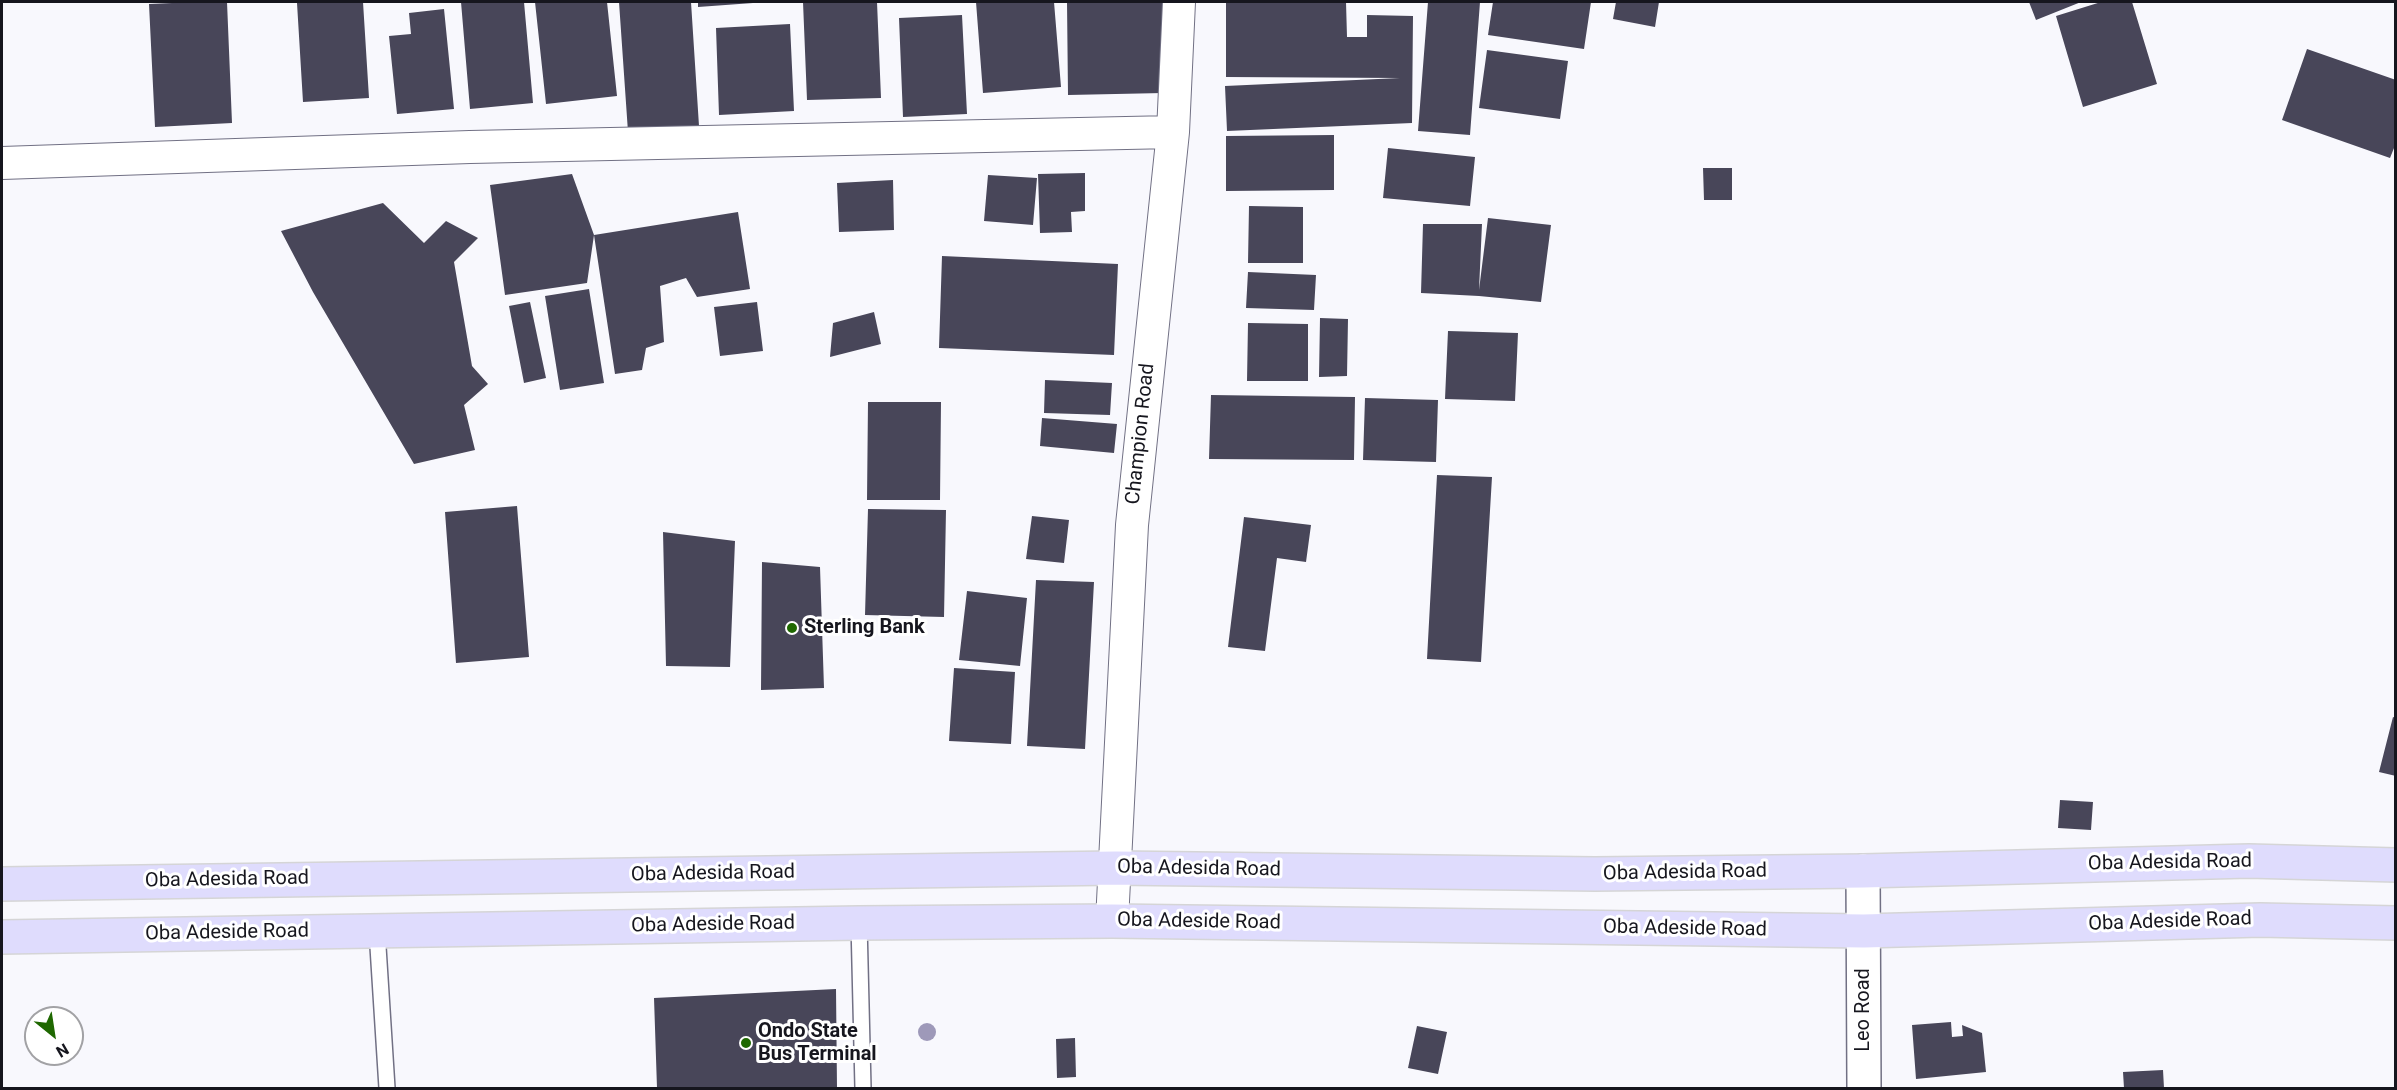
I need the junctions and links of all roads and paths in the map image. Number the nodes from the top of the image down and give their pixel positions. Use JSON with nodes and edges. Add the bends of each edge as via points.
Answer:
{"nodes":[{"id":1,"x":1179,"y":2,"type":"edge"},
{"id":2,"x":1173,"y":132,"type":"junction"},
{"id":3,"x":2,"y":163,"type":"edge"},
{"id":4,"x":2396,"y":865,"type":"edge"},
{"id":5,"x":1116,"y":868,"type":"junction"},
{"id":6,"x":1863,"y":871,"type":"junction"},
{"id":7,"x":2,"y":884,"type":"edge"},
{"id":8,"x":1112,"y":921,"type":"junction"},
{"id":9,"x":859,"y":923,"type":"junction"},
{"id":10,"x":2396,"y":923,"type":"edge"},
{"id":11,"x":377,"y":931,"type":"junction"},
{"id":12,"x":1864,"y":931,"type":"junction"},
{"id":13,"x":2,"y":937,"type":"edge"},
{"id":14,"x":387,"y":1089,"type":"edge"},
{"id":15,"x":863,"y":1089,"type":"edge"},
{"id":16,"x":1864,"y":1089,"type":"edge"}],
"edges":[{"from":1,"to":2,"type":"street","name":"Champion Road"},
{"from":2,"to":3,"type":"street","via":[[470,147]]},
{"from":2,"to":5,"type":"street","name":"Champion Road","via":[[1132,525]]},
{"from":4,"to":6,"type":"main road","name":"Oba Adesida Road","via":[[2249,861]]},
{"from":5,"to":6,"type":"main road","name":"Oba Adesida Road","via":[[1595,874]]},
{"from":5,"to":7,"type":"main road","name":"Oba Adesida Road"},
{"from":5,"to":8,"type":"street","name":"Champion Road"},
{"from":6,"to":12,"type":"street","name":"Leo Road"},
{"from":8,"to":9,"type":"main road","name":"Oba Adeside Road"},
{"from":8,"to":12,"type":"main road","name":"Oba Adeside Road"},
{"from":9,"to":11,"type":"main road","name":"Oba Adeside Road"},
{"from":9,"to":15,"type":"lane"},
{"from":10,"to":12,"type":"main road","name":"Oba Adeside Road","via":[[2260,920]]},
{"from":11,"to":13,"type":"main road","name":"Oba Adeside Road"},
{"from":11,"to":14,"type":"lane"},
{"from":12,"to":16,"type":"street","name":"Leo Road"}]}
